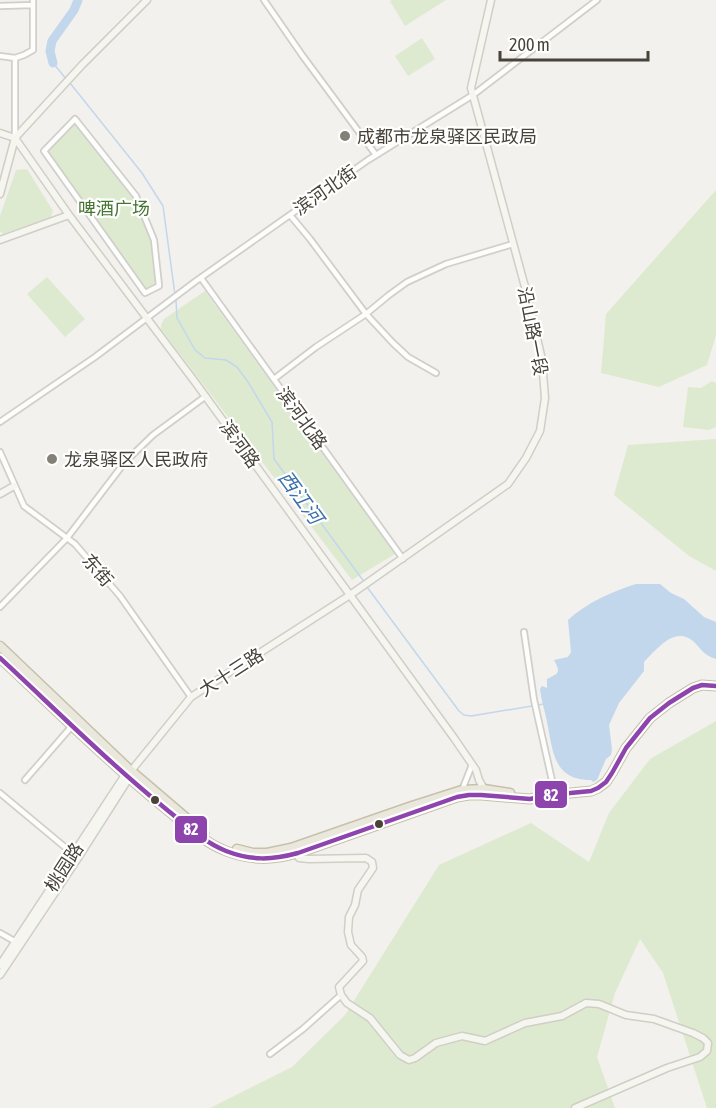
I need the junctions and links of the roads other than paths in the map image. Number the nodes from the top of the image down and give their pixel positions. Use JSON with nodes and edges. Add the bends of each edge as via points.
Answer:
{"nodes":[{"id":1,"x":147,"y":0,"type":"edge"},
{"id":2,"x":264,"y":0,"type":"edge"},
{"id":3,"x":491,"y":0,"type":"edge"},
{"id":4,"x":597,"y":0,"type":"edge"},
{"id":5,"x":33,"y":3,"type":"edge"},
{"id":6,"x":0,"y":6,"type":"edge"},
{"id":7,"x":0,"y":56,"type":"edge"},
{"id":8,"x":15,"y":58,"type":"junction"},
{"id":9,"x":473,"y":95,"type":"junction"},
{"id":10,"x":75,"y":119,"type":"joint"},
{"id":11,"x":0,"y":133,"type":"edge"},
{"id":12,"x":15,"y":138,"type":"junction"},
{"id":13,"x":376,"y":155,"type":"junction"},
{"id":14,"x":0,"y":194,"type":"edge"},
{"id":15,"x":69,"y":215,"type":"junction"},
{"id":16,"x":290,"y":215,"type":"junction"},
{"id":17,"x":0,"y":240,"type":"edge"},
{"id":18,"x":513,"y":244,"type":"junction"},
{"id":19,"x":199,"y":280,"type":"junction"},
{"id":20,"x":366,"y":314,"type":"junction"},
{"id":21,"x":146,"y":318,"type":"junction"},
{"id":22,"x":436,"y":373,"type":"dead end"},
{"id":23,"x":274,"y":379,"type":"junction"},
{"id":24,"x":206,"y":396,"type":"junction"},
{"id":25,"x":0,"y":423,"type":"edge"},
{"id":26,"x":0,"y":452,"type":"edge"},
{"id":27,"x":14,"y":486,"type":"junction"},
{"id":28,"x":0,"y":494,"type":"edge"},
{"id":29,"x":67,"y":538,"type":"junction"},
{"id":30,"x":404,"y":559,"type":"junction"},
{"id":31,"x":384,"y":571,"type":"joint"},
{"id":32,"x":350,"y":595,"type":"junction"},
{"id":33,"x":0,"y":607,"type":"edge"},
{"id":34,"x":524,"y":632,"type":"dead end"},
{"id":35,"x":0,"y":646,"type":"edge"},
{"id":36,"x":0,"y":658,"type":"edge"},
{"id":37,"x":716,"y":686,"type":"edge"},
{"id":38,"x":191,"y":697,"type":"junction"},
{"id":39,"x":72,"y":726,"type":"junction"},
{"id":40,"x":472,"y":765,"type":"junction"},
{"id":41,"x":129,"y":773,"type":"junction"},
{"id":42,"x":25,"y":780,"type":"dead end"},
{"id":43,"x":462,"y":790,"type":"junction"},
{"id":44,"x":483,"y":792,"type":"junction"},
{"id":45,"x":0,"y":793,"type":"edge"},
{"id":46,"x":552,"y":795,"type":"junction"},
{"id":47,"x":295,"y":853,"type":"junction"},
{"id":48,"x":75,"y":856,"type":"junction"},
{"id":49,"x":0,"y":933,"type":"edge"},
{"id":50,"x":18,"y":943,"type":"junction"},
{"id":51,"x":0,"y":965,"type":"edge"},
{"id":52,"x":0,"y":975,"type":"edge"},
{"id":53,"x":341,"y":995,"type":"junction"},
{"id":54,"x":270,"y":1054,"type":"dead end"},
{"id":55,"x":575,"y":1108,"type":"edge"}],
"edges":[{"from":1,"to":12,"type":"street"},
{"from":2,"to":13,"type":"street"},
{"from":3,"to":9,"type":"street","via":[[471,88]]},
{"from":4,"to":9,"type":"street","name":"滨河北街"},
{"from":5,"to":6,"type":"street"},
{"from":5,"to":8,"type":"street","via":[[33,50]]},
{"from":7,"to":8,"type":"street"},
{"from":8,"to":12,"type":"street"},
{"from":9,"to":13,"type":"street","name":"滨河北街"},
{"from":9,"to":18,"type":"street","name":"沿山路一段"},
{"from":10,"to":10,"type":"street","via":[[44,151],[145,293],[159,286],[154,240],[136,196]]},
{"from":11,"to":12,"type":"street"},
{"from":12,"to":14,"type":"street"},
{"from":12,"to":15,"type":"street","name":"滨河路"},
{"from":13,"to":16,"type":"street","name":"滨河北街"},
{"from":15,"to":17,"type":"street"},
{"from":15,"to":21,"type":"street","name":"滨河路"},
{"from":16,"to":19,"type":"street","name":"滨河北街"},
{"from":16,"to":20,"type":"street"},
{"from":18,"to":20,"type":"street","via":[[446,264],[407,282]]},
{"from":18,"to":30,"type":"street","name":"沿山路一段","via":[[542,360],[545,398],[540,431],[508,484]]},
{"from":19,"to":21,"type":"street","name":"滨河北街"},
{"from":19,"to":23,"type":"street","name":"滨河北路"},
{"from":20,"to":22,"type":"street","via":[[408,357]]},
{"from":20,"to":23,"type":"street"},
{"from":21,"to":24,"type":"street","name":"滨河路"},
{"from":21,"to":25,"type":"street","name":"滨河北街"},
{"from":23,"to":30,"type":"street","name":"滨河北路"},
{"from":24,"to":29,"type":"street","via":[[153,435],[125,462]]},
{"from":24,"to":32,"type":"street","name":"滨河路"},
{"from":26,"to":27,"type":"street","name":"东街"},
{"from":27,"to":28,"type":"street"},
{"from":27,"to":29,"type":"street","name":"东街","via":[[24,506]]},
{"from":29,"to":33,"type":"street"},
{"from":29,"to":38,"type":"street","name":"东街","via":[[120,596]]},
{"from":30,"to":31,"type":"street","name":"沿山路一段"},
{"from":31,"to":32,"type":"street","name":"大十三路"},
{"from":32,"to":38,"type":"street","name":"大十三路"},
{"from":32,"to":40,"type":"street","name":"滨河路"},
{"from":34,"to":46,"type":"street"},
{"from":35,"to":41,"type":"highway"},
{"from":36,"to":39,"type":"highway"},
{"from":37,"to":46,"type":"highway","via":[[693,688],[650,718],[598,788]]},
{"from":38,"to":41,"type":"street","name":"大十三路"},
{"from":39,"to":41,"type":"highway"},
{"from":39,"to":42,"type":"street"},
{"from":40,"to":43,"type":"street"},
{"from":40,"to":44,"type":"street","name":"滨河路"},
{"from":41,"to":43,"type":"highway","via":[[214,840],[253,853],[291,848]]},
{"from":41,"to":47,"type":"highway","via":[[200,836],[226,851],[262,860]]},
{"from":41,"to":48,"type":"street","name":"桃园路"},
{"from":43,"to":44,"type":"highway"},
{"from":44,"to":46,"type":"highway","via":[[530,800]]},
{"from":44,"to":47,"type":"highway","via":[[457,797]]},
{"from":45,"to":48,"type":"street"},
{"from":47,"to":53,"type":"street","via":[[300,858],[366,858],[372,862],[373,868],[358,890],[349,917],[351,945],[363,961],[339,987]]},
{"from":48,"to":50,"type":"street","name":"桃园路"},
{"from":49,"to":50,"type":"street"},
{"from":50,"to":51,"type":"street","name":"桃园路"},
{"from":50,"to":52,"type":"street"},
{"from":53,"to":54,"type":"street"},
{"from":53,"to":55,"type":"street","via":[[370,1018],[400,1055],[409,1060],[436,1043],[462,1036],[485,1041],[525,1023],[562,1016],[585,1003],[654,1019],[693,1033],[708,1043],[707,1051],[700,1057]]}]}
